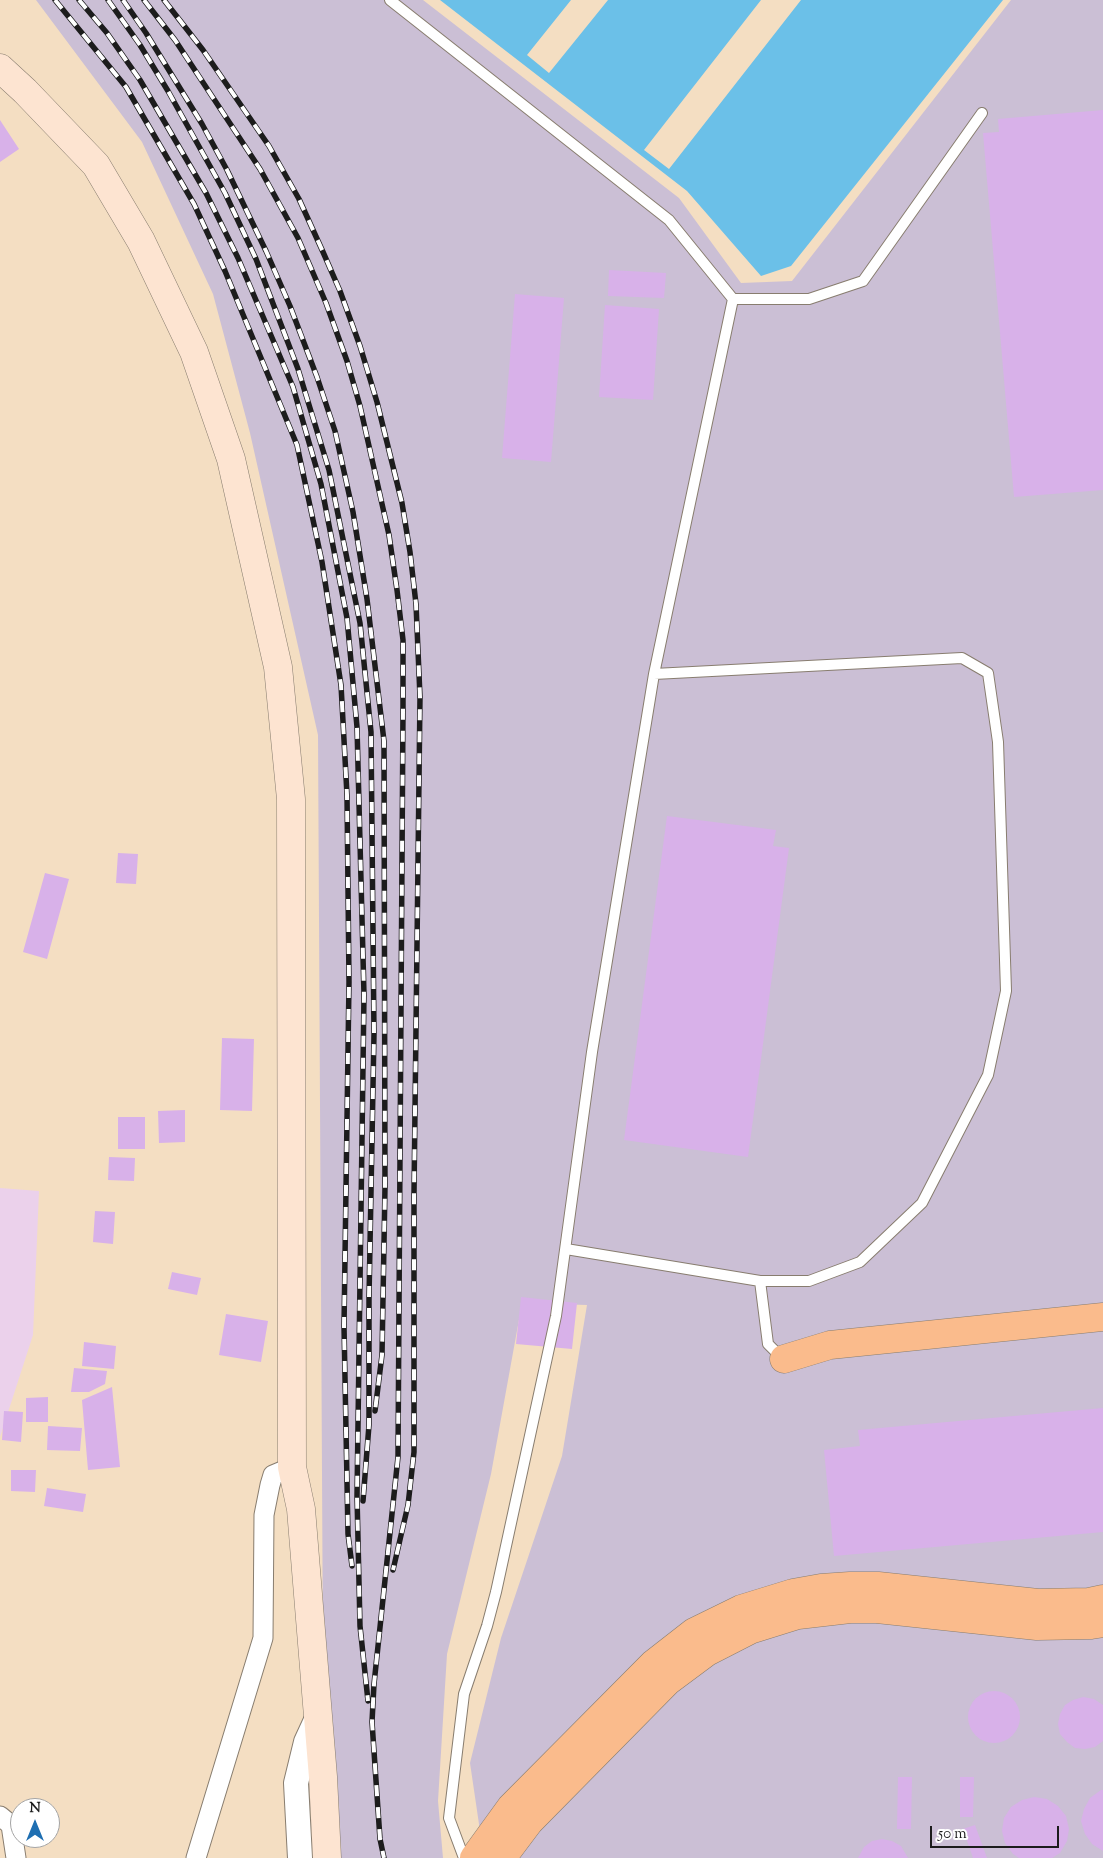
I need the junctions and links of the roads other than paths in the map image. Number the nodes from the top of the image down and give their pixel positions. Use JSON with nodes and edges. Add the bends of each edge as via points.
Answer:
{"nodes":[{"id":1,"x":390,"y":0,"type":"edge"},
{"id":2,"x":0,"y":68,"type":"edge"},
{"id":3,"x":982,"y":112,"type":"dead end"},
{"id":4,"x":733,"y":298,"type":"junction"},
{"id":5,"x":654,"y":674,"type":"junction"},
{"id":6,"x":566,"y":1248,"type":"junction"},
{"id":7,"x":760,"y":1281,"type":"junction"},
{"id":8,"x":1103,"y":1317,"type":"edge"},
{"id":9,"x":1103,"y":1335,"type":"edge"},
{"id":10,"x":784,"y":1359,"type":"junction"},
{"id":11,"x":292,"y":1467,"type":"junction"},
{"id":12,"x":1103,"y":1599,"type":"edge"},
{"id":13,"x":948,"y":1605,"type":"junction"},
{"id":14,"x":1103,"y":1623,"type":"edge"},
{"id":15,"x":318,"y":1716,"type":"junction"},
{"id":16,"x":0,"y":1816,"type":"edge"},
{"id":17,"x":16,"y":1858,"type":"edge"},
{"id":18,"x":196,"y":1858,"type":"edge"},
{"id":19,"x":300,"y":1858,"type":"edge"},
{"id":20,"x":327,"y":1858,"type":"edge"},
{"id":21,"x":464,"y":1858,"type":"edge"},
{"id":22,"x":474,"y":1858,"type":"edge"},
{"id":23,"x":502,"y":1858,"type":"edge"}],
"edges":[{"from":1,"to":4,"type":"lane","via":[[669,220]]},
{"from":2,"to":11,"type":"main road","via":[[96,165],[141,241],[194,352],[231,459],[278,667],[291,799]]},
{"from":3,"to":4,"type":"lane","via":[[863,281],[809,298]]},
{"from":4,"to":5,"type":"lane"},
{"from":5,"to":6,"type":"lane","via":[[592,1052]]},
{"from":5,"to":7,"type":"lane","via":[[962,658],[988,673],[998,742],[1006,991],[988,1074],[922,1202],[860,1262],[808,1281]]},
{"from":6,"to":7,"type":"lane"},
{"from":6,"to":21,"type":"lane","via":[[556,1316],[496,1592],[464,1694],[449,1818]]},
{"from":7,"to":10,"type":"lane","via":[[768,1344]]},
{"from":8,"to":10,"type":"highway","via":[[830,1345]]},
{"from":9,"to":10,"type":"highway","via":[[833,1363]]},
{"from":11,"to":15,"type":"main road","via":[[301,1509]]},
{"from":11,"to":18,"type":"street","via":[[273,1475],[270,1485],[264,1515],[263,1638]]},
{"from":12,"to":13,"type":"highway"},
{"from":13,"to":14,"type":"highway","via":[[1037,1626]]},
{"from":13,"to":22,"type":"highway","via":[[878,1586],[821,1588],[765,1600],[717,1620],[673,1647],[634,1682],[511,1807]]},
{"from":13,"to":23,"type":"highway","via":[[824,1611],[772,1622],[728,1640],[687,1666],[662,1687],[529,1822]]},
{"from":15,"to":19,"type":"street","via":[[306,1742],[296,1783]]},
{"from":15,"to":20,"type":"main road"},
{"from":16,"to":17,"type":"street","via":[[10,1826]]}]}
